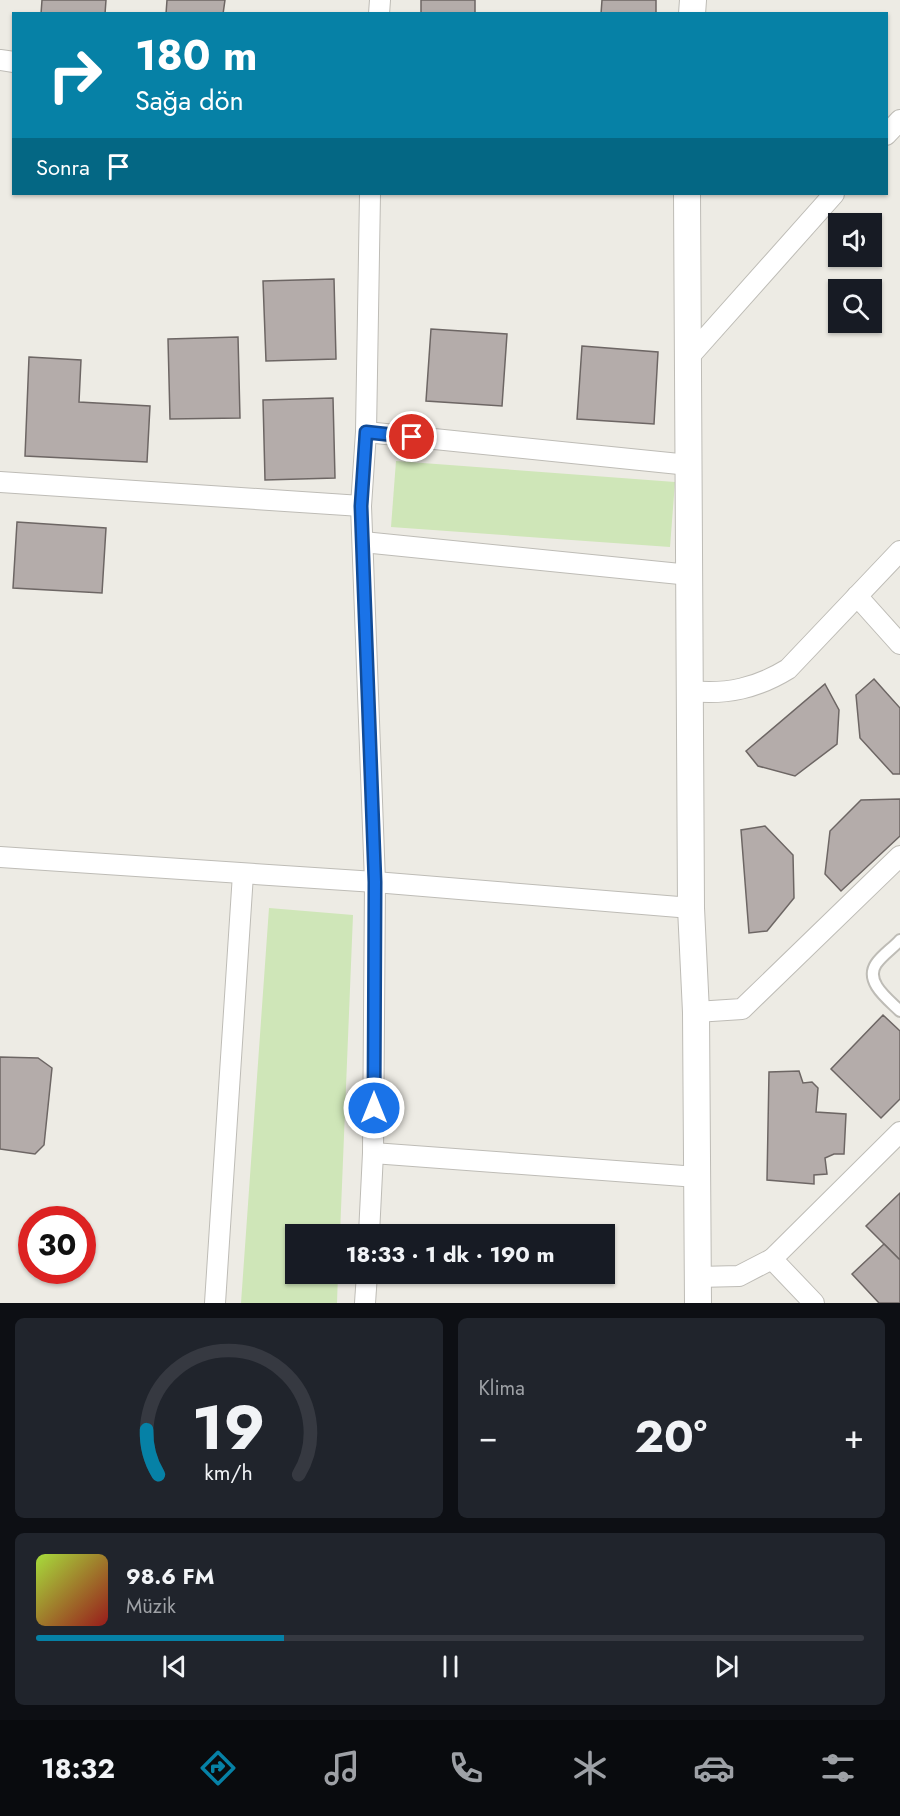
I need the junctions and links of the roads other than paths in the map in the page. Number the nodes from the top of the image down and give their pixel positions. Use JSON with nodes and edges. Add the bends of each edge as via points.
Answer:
{"nodes":[{"id":1,"x":900,"y":120,"type":"edge"},
{"id":2,"x":888,"y":133,"type":"edge"},
{"id":3,"x":370,"y":195,"type":"edge"},
{"id":4,"x":687,"y":195,"type":"edge"},
{"id":5,"x":833,"y":195,"type":"edge"},
{"id":6,"x":688,"y":358,"type":"junction"},
{"id":7,"x":366,"y":432,"type":"junction"},
{"id":8,"x":689,"y":465,"type":"junction"},
{"id":9,"x":0,"y":482,"type":"edge"},
{"id":10,"x":361,"y":506,"type":"junction"},
{"id":11,"x":363,"y":542,"type":"junction"},
{"id":12,"x":900,"y":551,"type":"edge"},
{"id":13,"x":690,"y":575,"type":"junction"},
{"id":14,"x":857,"y":596,"type":"junction"},
{"id":15,"x":900,"y":644,"type":"edge"},
{"id":16,"x":690,"y":692,"type":"junction"},
{"id":17,"x":0,"y":856,"type":"edge"},
{"id":18,"x":900,"y":856,"type":"edge"},
{"id":19,"x":243,"y":874,"type":"junction"},
{"id":20,"x":375,"y":882,"type":"junction"},
{"id":21,"x":691,"y":908,"type":"junction"},
{"id":22,"x":900,"y":940,"type":"edge"},
{"id":23,"x":900,"y":1011,"type":"edge"},
{"id":24,"x":696,"y":1012,"type":"junction"},
{"id":25,"x":900,"y":1132,"type":"edge"},
{"id":26,"x":373,"y":1153,"type":"junction"},
{"id":27,"x":697,"y":1177,"type":"junction"},
{"id":28,"x":369,"y":1224,"type":"edge"},
{"id":29,"x":772,"y":1259,"type":"junction"},
{"id":30,"x":698,"y":1277,"type":"junction"},
{"id":31,"x":367,"y":1284,"type":"edge"},
{"id":32,"x":215,"y":1303,"type":"edge"},
{"id":33,"x":366,"y":1303,"type":"edge"},
{"id":34,"x":698,"y":1303,"type":"edge"},
{"id":35,"x":814,"y":1303,"type":"edge"}],
"edges":[{"from":1,"to":2,"type":"street"},
{"from":3,"to":7,"type":"street"},
{"from":4,"to":6,"type":"street"},
{"from":5,"to":6,"type":"street"},
{"from":6,"to":8,"type":"street"},
{"from":7,"to":8,"type":"street"},
{"from":7,"to":10,"type":"street"},
{"from":8,"to":13,"type":"street"},
{"from":9,"to":10,"type":"street"},
{"from":10,"to":11,"type":"street"},
{"from":11,"to":13,"type":"street"},
{"from":11,"to":20,"type":"street"},
{"from":12,"to":14,"type":"street"},
{"from":13,"to":16,"type":"street"},
{"from":14,"to":15,"type":"street"},
{"from":14,"to":16,"type":"street","via":[[788,669],[773,678],[732,692]]},
{"from":16,"to":21,"type":"street"},
{"from":17,"to":19,"type":"street"},
{"from":18,"to":24,"type":"street","via":[[742,1009]]},
{"from":19,"to":20,"type":"street"},
{"from":19,"to":32,"type":"street"},
{"from":20,"to":21,"type":"street"},
{"from":20,"to":26,"type":"street"},
{"from":21,"to":24,"type":"street"},
{"from":22,"to":23,"type":"lane","via":[[874,971],[876,986]]},
{"from":24,"to":27,"type":"street"},
{"from":25,"to":29,"type":"street"},
{"from":26,"to":27,"type":"street"},
{"from":26,"to":28,"type":"street"},
{"from":27,"to":30,"type":"street"},
{"from":29,"to":30,"type":"street","via":[[739,1276]]},
{"from":29,"to":35,"type":"street"},
{"from":30,"to":34,"type":"street"},
{"from":31,"to":33,"type":"street"}]}
